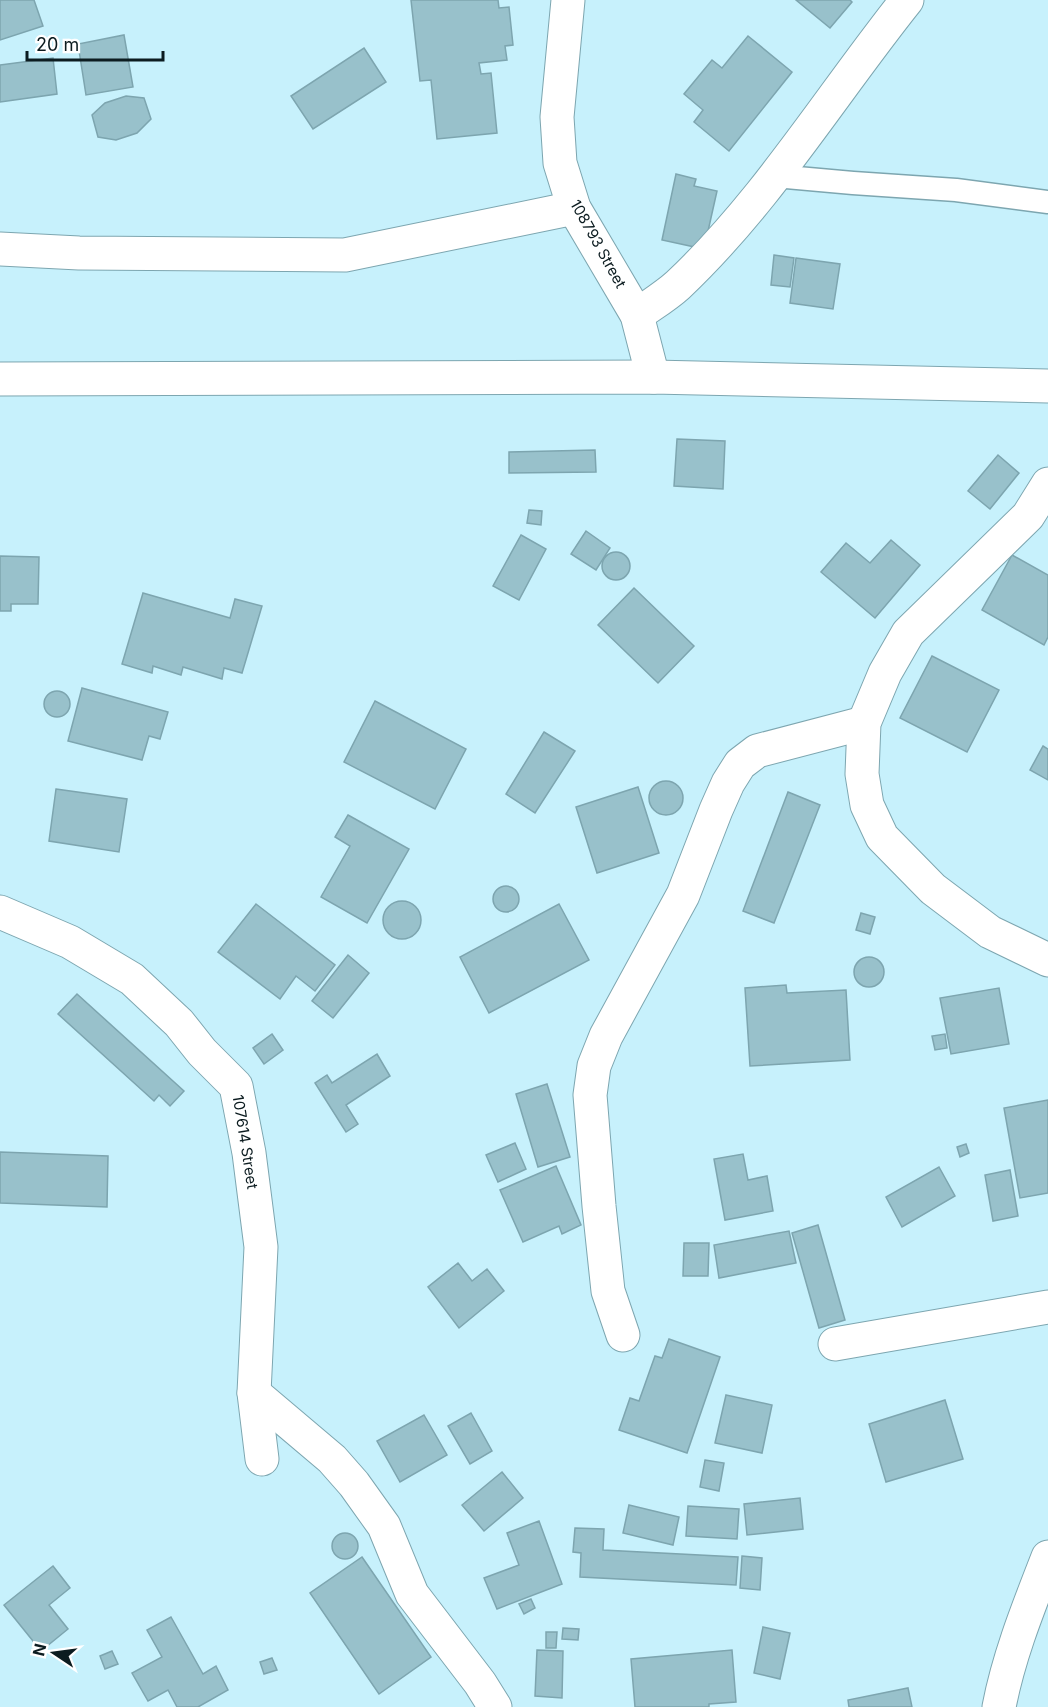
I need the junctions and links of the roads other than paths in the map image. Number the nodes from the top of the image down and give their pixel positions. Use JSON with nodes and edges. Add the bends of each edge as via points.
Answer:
{"nodes":[{"id":1,"x":568,"y":0,"type":"edge"},
{"id":2,"x":907,"y":0,"type":"edge"},
{"id":3,"x":775,"y":176,"type":"junction"},
{"id":4,"x":1048,"y":202,"type":"edge"},
{"id":5,"x":574,"y":208,"type":"junction"},
{"id":6,"x":0,"y":249,"type":"edge"},
{"id":7,"x":637,"y":315,"type":"junction"},
{"id":8,"x":653,"y":377,"type":"junction"},
{"id":9,"x":0,"y":379,"type":"edge"},
{"id":10,"x":1048,"y":386,"type":"edge"},
{"id":11,"x":1048,"y":484,"type":"edge"},
{"id":12,"x":864,"y":723,"type":"junction"},
{"id":13,"x":0,"y":912,"type":"edge"},
{"id":14,"x":1048,"y":960,"type":"edge"},
{"id":15,"x":1048,"y":1307,"type":"edge"},
{"id":16,"x":622,"y":1335,"type":"dead end"},
{"id":17,"x":835,"y":1344,"type":"dead end"},
{"id":18,"x":255,"y":1393,"type":"junction"},
{"id":19,"x":262,"y":1459,"type":"dead end"},
{"id":20,"x":1048,"y":1557,"type":"edge"},
{"id":21,"x":495,"y":1707,"type":"edge"},
{"id":22,"x":999,"y":1707,"type":"edge"}],
"edges":[{"from":1,"to":5,"type":"street","name":"108793 Street","via":[[557,117],[560,162]]},
{"from":2,"to":3,"type":"street"},
{"from":3,"to":4,"type":"lane","via":[[956,190]]},
{"from":3,"to":7,"type":"street","via":[[676,287]]},
{"from":5,"to":6,"type":"street","via":[[345,255]]},
{"from":5,"to":7,"type":"street","name":"108793 Street"},
{"from":7,"to":8,"type":"street","name":"108793 Street"},
{"from":8,"to":9,"type":"street"},
{"from":8,"to":10,"type":"street"},
{"from":11,"to":12,"type":"street","via":[[1028,516],[908,633],[885,673]]},
{"from":12,"to":14,"type":"street","via":[[862,774],[867,805],[882,837],[933,890],[990,932]]},
{"from":12,"to":16,"type":"street","via":[[757,751],[740,764],[716,810],[683,895],[606,1036],[594,1066],[590,1095],[600,1217],[608,1291]]},
{"from":13,"to":18,"type":"street","name":"107614 Street","via":[[70,942],[132,979],[179,1023],[236,1086],[261,1247]]},
{"from":15,"to":17,"type":"street"},
{"from":18,"to":19,"type":"street","name":"107614 Street"},
{"from":18,"to":21,"type":"street","via":[[332,1459],[354,1484],[384,1526],[412,1594]]},
{"from":20,"to":22,"type":"street","via":[[1026,1612]]}]}
